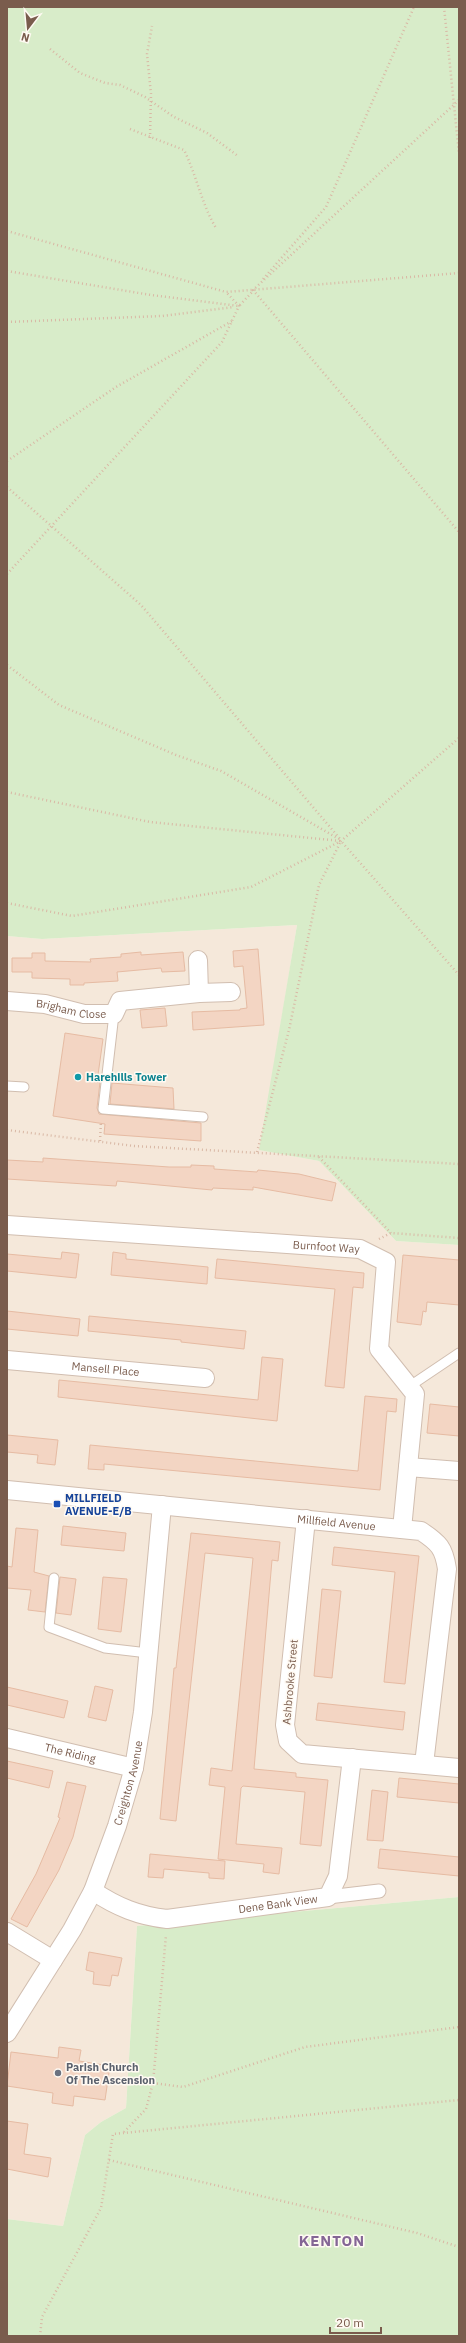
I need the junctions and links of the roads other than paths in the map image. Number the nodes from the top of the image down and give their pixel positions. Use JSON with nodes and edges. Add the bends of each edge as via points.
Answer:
{"nodes":[{"id":1,"x":198,"y":960,"type":"dead end"},
{"id":2,"x":232,"y":992,"type":"dead end"},
{"id":3,"x":199,"y":993,"type":"junction"},
{"id":4,"x":7,"y":1001,"type":"edge"},
{"id":5,"x":114,"y":1014,"type":"junction"},
{"id":6,"x":7,"y":1086,"type":"edge"},
{"id":7,"x":24,"y":1087,"type":"dead end"},
{"id":8,"x":202,"y":1117,"type":"dead end"},
{"id":9,"x":7,"y":1225,"type":"edge"},
{"id":10,"x":459,"y":1353,"type":"edge"},
{"id":11,"x":7,"y":1360,"type":"edge"},
{"id":12,"x":205,"y":1378,"type":"dead end"},
{"id":13,"x":410,"y":1386,"type":"junction"},
{"id":14,"x":408,"y":1467,"type":"junction"},
{"id":15,"x":459,"y":1471,"type":"edge"},
{"id":16,"x":7,"y":1490,"type":"edge"},
{"id":17,"x":162,"y":1505,"type":"junction"},
{"id":18,"x":306,"y":1519,"type":"junction"},
{"id":19,"x":402,"y":1529,"type":"junction"},
{"id":20,"x":54,"y":1578,"type":"dead end"},
{"id":21,"x":148,"y":1653,"type":"junction"},
{"id":22,"x":7,"y":1738,"type":"edge"},
{"id":23,"x":352,"y":1758,"type":"junction"},
{"id":24,"x":424,"y":1764,"type":"junction"},
{"id":25,"x":134,"y":1768,"type":"junction"},
{"id":26,"x":459,"y":1768,"type":"edge"},
{"id":27,"x":93,"y":1891,"type":"junction"},
{"id":28,"x":379,"y":1891,"type":"dead end"},
{"id":29,"x":328,"y":1896,"type":"junction"},
{"id":30,"x":7,"y":1932,"type":"edge"},
{"id":31,"x":54,"y":1960,"type":"junction"},
{"id":32,"x":7,"y":2033,"type":"edge"}],
"edges":[{"from":1,"to":3,"type":"street"},
{"from":2,"to":3,"type":"street","name":"Brigham Close"},
{"from":3,"to":5,"type":"street","name":"Brigham Close","via":[[120,1001]]},
{"from":4,"to":5,"type":"street","name":"Brigham Close","via":[[45,1004],[84,1014]]},
{"from":5,"to":8,"type":"lane","via":[[103,1109]]},
{"from":6,"to":7,"type":"lane"},
{"from":9,"to":13,"type":"street","name":"Burnfoot Way","via":[[360,1249],[386,1262],[379,1349]]},
{"from":10,"to":13,"type":"lane"},
{"from":11,"to":12,"type":"street","name":"Mansell Place"},
{"from":13,"to":14,"type":"street","name":"Burnfoot Way","via":[[415,1394]]},
{"from":14,"to":15,"type":"street"},
{"from":14,"to":19,"type":"street","name":"Burnfoot Way"},
{"from":16,"to":17,"type":"street","name":"Millfield Avenue"},
{"from":17,"to":18,"type":"street","name":"Millfield Avenue"},
{"from":17,"to":21,"type":"street","name":"Creighton Avenue"},
{"from":18,"to":19,"type":"street","name":"Millfield Avenue"},
{"from":18,"to":23,"type":"street","name":"Ashbrooke Street","via":[[285,1725],[288,1741],[302,1754]]},
{"from":19,"to":24,"type":"street","name":"Millfield Avenue","via":[[421,1531],[436,1540],[445,1552],[447,1569]]},
{"from":20,"to":21,"type":"lane","via":[[49,1627],[105,1648]]},
{"from":21,"to":25,"type":"street","name":"Creighton Avenue"},
{"from":22,"to":25,"type":"street","name":"The Riding"},
{"from":23,"to":24,"type":"street","name":"Ashbrooke Street"},
{"from":23,"to":29,"type":"street","name":"Dene Bank View","via":[[338,1876]]},
{"from":24,"to":26,"type":"street","name":"Ashbrooke Street"},
{"from":25,"to":27,"type":"street","name":"Creighton Avenue","via":[[117,1826]]},
{"from":27,"to":29,"type":"street","name":"Dene Bank View","via":[[128,1911],[147,1917],[167,1919]]},
{"from":27,"to":31,"type":"street","name":"Creighton Avenue"},
{"from":28,"to":29,"type":"street"},
{"from":30,"to":31,"type":"street"},
{"from":31,"to":32,"type":"street","name":"Creighton Avenue"}]}
